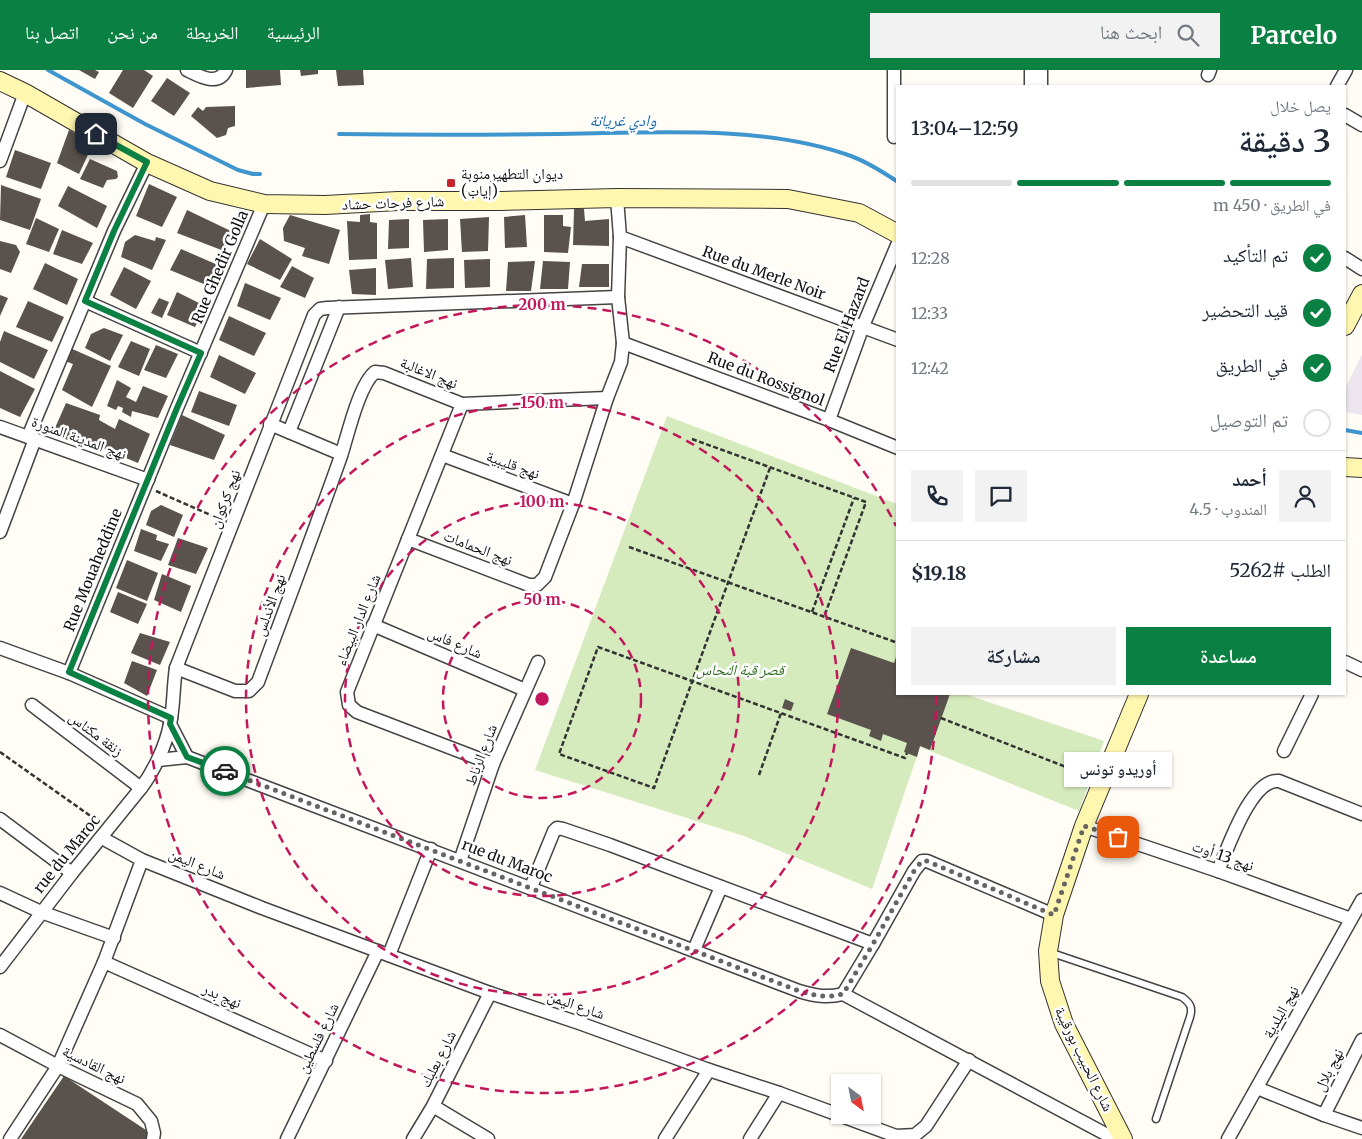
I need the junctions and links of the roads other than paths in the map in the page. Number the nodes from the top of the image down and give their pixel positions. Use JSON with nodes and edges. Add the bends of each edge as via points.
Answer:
{"nodes":[{"id":1,"x":187,"y":70,"type":"edge"},
{"id":2,"x":226,"y":70,"type":"edge"},
{"id":3,"x":894,"y":70,"type":"edge"},
{"id":4,"x":1031,"y":70,"type":"edge"},
{"id":5,"x":1041,"y":70,"type":"edge"},
{"id":6,"x":1346,"y":70,"type":"edge"},
{"id":7,"x":0,"y":80,"type":"edge"},
{"id":8,"x":1031,"y":85,"type":"edge"},
{"id":9,"x":1041,"y":85,"type":"edge"},
{"id":10,"x":1338,"y":85,"type":"edge"},
{"id":11,"x":25,"y":93,"type":"junction"},
{"id":12,"x":1346,"y":116,"type":"edge"},
{"id":13,"x":1362,"y":126,"type":"edge"},
{"id":14,"x":894,"y":137,"type":"dead end"},
{"id":15,"x":0,"y":161,"type":"edge"},
{"id":16,"x":147,"y":162,"type":"junction"},
{"id":17,"x":618,"y":198,"type":"junction"},
{"id":18,"x":264,"y":204,"type":"junction"},
{"id":19,"x":896,"y":233,"type":"edge"},
{"id":20,"x":620,"y":237,"type":"junction"},
{"id":21,"x":896,"y":248,"type":"edge"},
{"id":22,"x":1346,"y":259,"type":"edge"},
{"id":23,"x":1362,"y":269,"type":"edge"},
{"id":24,"x":1362,"y":294,"type":"edge"},
{"id":25,"x":618,"y":297,"type":"junction"},
{"id":26,"x":85,"y":301,"type":"junction"},
{"id":27,"x":339,"y":307,"type":"junction"},
{"id":28,"x":1346,"y":324,"type":"edge"},
{"id":29,"x":863,"y":326,"type":"junction"},
{"id":30,"x":896,"y":339,"type":"edge"},
{"id":31,"x":623,"y":343,"type":"junction"},
{"id":32,"x":201,"y":353,"type":"junction"},
{"id":33,"x":607,"y":398,"type":"junction"},
{"id":34,"x":462,"y":404,"type":"junction"},
{"id":35,"x":829,"y":420,"type":"junction"},
{"id":36,"x":270,"y":424,"type":"junction"},
{"id":37,"x":0,"y":427,"type":"edge"},
{"id":38,"x":289,"y":432,"type":"junction"},
{"id":39,"x":31,"y":438,"type":"junction"},
{"id":40,"x":896,"y":447,"type":"edge"},
{"id":41,"x":341,"y":454,"type":"junction"},
{"id":42,"x":442,"y":455,"type":"junction"},
{"id":43,"x":1346,"y":467,"type":"edge"},
{"id":44,"x":1362,"y":468,"type":"edge"},
{"id":45,"x":146,"y":483,"type":"junction"},
{"id":46,"x":573,"y":504,"type":"junction"},
{"id":47,"x":0,"y":532,"type":"edge"},
{"id":48,"x":408,"y":539,"type":"junction"},
{"id":49,"x":373,"y":625,"type":"junction"},
{"id":50,"x":0,"y":648,"type":"edge"},
{"id":51,"x":538,"y":662,"type":"dead end"},
{"id":52,"x":1346,"y":662,"type":"edge"},
{"id":53,"x":176,"y":668,"type":"junction"},
{"id":54,"x":1362,"y":670,"type":"edge"},
{"id":55,"x":69,"y":672,"type":"junction"},
{"id":56,"x":525,"y":690,"type":"junction"},
{"id":57,"x":1139,"y":695,"type":"edge"},
{"id":58,"x":1312,"y":695,"type":"edge"},
{"id":59,"x":32,"y":705,"type":"dead end"},
{"id":60,"x":170,"y":721,"type":"junction"},
{"id":61,"x":1284,"y":751,"type":"dead end"},
{"id":62,"x":187,"y":757,"type":"junction"},
{"id":63,"x":158,"y":760,"type":"junction"},
{"id":64,"x":493,"y":764,"type":"junction"},
{"id":65,"x":141,"y":788,"type":"junction"},
{"id":66,"x":1362,"y":814,"type":"edge"},
{"id":67,"x":0,"y":819,"type":"edge"},
{"id":68,"x":1084,"y":826,"type":"junction"},
{"id":69,"x":105,"y":833,"type":"junction"},
{"id":70,"x":431,"y":849,"type":"junction"},
{"id":71,"x":142,"y":860,"type":"junction"},
{"id":72,"x":460,"y":861,"type":"junction"},
{"id":73,"x":1218,"y":871,"type":"junction"},
{"id":74,"x":72,"y":873,"type":"junction"},
{"id":75,"x":531,"y":887,"type":"junction"},
{"id":76,"x":720,"y":887,"type":"junction"},
{"id":77,"x":0,"y":893,"type":"edge"},
{"id":78,"x":1362,"y":900,"type":"edge"},
{"id":79,"x":42,"y":912,"type":"junction"},
{"id":80,"x":1054,"y":915,"type":"junction"},
{"id":81,"x":1351,"y":919,"type":"junction"},
{"id":82,"x":114,"y":938,"type":"junction"},
{"id":83,"x":873,"y":944,"type":"junction"},
{"id":84,"x":694,"y":950,"type":"junction"},
{"id":85,"x":1048,"y":951,"type":"junction"},
{"id":86,"x":384,"y":953,"type":"junction"},
{"id":87,"x":104,"y":962,"type":"junction"},
{"id":88,"x":0,"y":967,"type":"edge"},
{"id":89,"x":490,"y":993,"type":"junction"},
{"id":90,"x":843,"y":994,"type":"junction"},
{"id":91,"x":0,"y":1035,"type":"edge"},
{"id":92,"x":1362,"y":1040,"type":"edge"},
{"id":93,"x":969,"y":1060,"type":"junction"},
{"id":94,"x":326,"y":1061,"type":"junction"},
{"id":95,"x":58,"y":1066,"type":"junction"},
{"id":96,"x":709,"y":1070,"type":"junction"},
{"id":97,"x":1257,"y":1088,"type":"junction"},
{"id":98,"x":779,"y":1093,"type":"junction"},
{"id":99,"x":432,"y":1106,"type":"junction"},
{"id":100,"x":1324,"y":1115,"type":"junction"},
{"id":101,"x":1156,"y":1119,"type":"dead end"},
{"id":102,"x":1362,"y":1128,"type":"edge"},
{"id":103,"x":288,"y":1138,"type":"edge"},
{"id":104,"x":10,"y":1139,"type":"edge"},
{"id":105,"x":153,"y":1139,"type":"edge"},
{"id":106,"x":413,"y":1139,"type":"edge"},
{"id":107,"x":488,"y":1139,"type":"edge"},
{"id":108,"x":665,"y":1139,"type":"edge"},
{"id":109,"x":750,"y":1139,"type":"edge"},
{"id":110,"x":1115,"y":1139,"type":"edge"},
{"id":111,"x":1123,"y":1139,"type":"edge"},
{"id":112,"x":1228,"y":1139,"type":"edge"}],
"edges":[{"from":1,"to":2,"type":"street","via":[[213,80],[220,78]]},
{"from":3,"to":14,"type":"street"},
{"from":4,"to":8,"type":"street"},
{"from":5,"to":9,"type":"street"},
{"from":6,"to":10,"type":"street"},
{"from":7,"to":11,"type":"street","name":"شارع فرحات حشاد"},
{"from":11,"to":15,"type":"street"},
{"from":11,"to":16,"type":"street","name":"شارع فرحات حشاد"},
{"from":12,"to":13,"type":"street"},
{"from":16,"to":18,"type":"street","name":"شارع فرحات حشاد","via":[[210,191]]},
{"from":16,"to":26,"type":"street"},
{"from":17,"to":18,"type":"street","name":"شارع فرحات حشاد"},
{"from":17,"to":19,"type":"street","name":"شارع فرحات حشاد","via":[[788,199],[859,213]]},
{"from":17,"to":20,"type":"street"},
{"from":18,"to":32,"type":"street","name":"Rue Ghedir Golla"},
{"from":20,"to":25,"type":"street"},
{"from":20,"to":29,"type":"street","name":"Rue du Merle Noir"},
{"from":21,"to":29,"type":"street","name":"Rue El Hazard"},
{"from":22,"to":23,"type":"street"},
{"from":24,"to":28,"type":"street"},
{"from":25,"to":27,"type":"street","name":"نهج كركوان"},
{"from":25,"to":31,"type":"street"},
{"from":26,"to":32,"type":"street"},
{"from":26,"to":39,"type":"street"},
{"from":27,"to":36,"type":"street","name":"نهج كركوان","via":[[320,309],[314,315]]},
{"from":27,"to":38,"type":"street"},
{"from":29,"to":30,"type":"street","name":"Rue du Merle Noir"},
{"from":29,"to":35,"type":"street","name":"Rue El Hazard"},
{"from":31,"to":33,"type":"street","via":[[621,362]]},
{"from":31,"to":35,"type":"street","name":"Rue du Rossignol"},
{"from":32,"to":45,"type":"street","name":"Rue Ghedir Golla"},
{"from":33,"to":34,"type":"street","name":"نهج الاغالبة"},
{"from":33,"to":46,"type":"street"},
{"from":34,"to":41,"type":"street","name":"نهج الاغالبة","via":[[375,372],[369,377]]},
{"from":34,"to":42,"type":"street","name":"شارع الدار البيضاء"},
{"from":35,"to":40,"type":"street","name":"Rue du Rossignol"},
{"from":36,"to":38,"type":"street"},
{"from":36,"to":53,"type":"street","name":"نهج كركوان"},
{"from":37,"to":39,"type":"street","name":"نهج المدينة المنورة"},
{"from":38,"to":41,"type":"street"},
{"from":39,"to":45,"type":"street","name":"نهج المدينة المنورة"},
{"from":39,"to":47,"type":"street"},
{"from":41,"to":53,"type":"street","name":"نهج الأندلس","via":[[258,682],[249,691],[235,691]]},
{"from":42,"to":46,"type":"street","name":"نهج قليبية"},
{"from":42,"to":48,"type":"street","name":"شارع الدار البيضاء"},
{"from":43,"to":44,"type":"street"},
{"from":45,"to":55,"type":"street","name":"Rue Mouaheddine"},
{"from":46,"to":48,"type":"street","name":"نهج الحمامات","via":[[545,577],[538,585],[529,585]]},
{"from":48,"to":49,"type":"street","name":"شارع الدار البيضاء"},
{"from":49,"to":56,"type":"street","name":"شارع فاس"},
{"from":49,"to":64,"type":"street","name":"شارع الدار البيضاء","via":[[347,692],[349,705],[357,712]]},
{"from":50,"to":55,"type":"street"},
{"from":51,"to":56,"type":"street","name":"شارع الرباط"},
{"from":52,"to":54,"type":"street"},
{"from":53,"to":60,"type":"street","name":"نهج كركوان"},
{"from":55,"to":60,"type":"street"},
{"from":56,"to":64,"type":"street","name":"شارع الرباط"},
{"from":57,"to":68,"type":"street","name":"شارع الحبيب بورقيبة"},
{"from":58,"to":61,"type":"street"},
{"from":59,"to":65,"type":"street","name":"زنقة مكناس"},
{"from":60,"to":62,"type":"street"},
{"from":60,"to":63,"type":"street","name":"rue du Maroc"},
{"from":62,"to":63,"type":"street","name":"rue du Maroc"},
{"from":62,"to":70,"type":"street","name":"rue du Maroc"},
{"from":63,"to":65,"type":"street","name":"rue du Maroc"},
{"from":64,"to":72,"type":"street","name":"شارع الرباط"},
{"from":65,"to":69,"type":"street","name":"rue du Maroc"},
{"from":66,"to":73,"type":"street","via":[[1279,781],[1270,781],[1250,800]]},
{"from":67,"to":74,"type":"street"},
{"from":68,"to":73,"type":"street","name":"نهج 13 أوت"},
{"from":68,"to":80,"type":"street","name":"شارع الحبيب بورقيبة"},
{"from":69,"to":71,"type":"street","name":"شارع اليمن"},
{"from":69,"to":74,"type":"street","name":"rue du Maroc"},
{"from":70,"to":72,"type":"street","name":"rue du Maroc"},
{"from":70,"to":86,"type":"street","name":"شارع فلسطين"},
{"from":71,"to":82,"type":"street"},
{"from":71,"to":86,"type":"street","name":"شارع اليمن"},
{"from":72,"to":75,"type":"street","name":"rue du Maroc"},
{"from":73,"to":81,"type":"street","name":"نهج 13 أوت"},
{"from":74,"to":79,"type":"street","name":"rue du Maroc"},
{"from":75,"to":76,"type":"street","via":[[557,828]]},
{"from":75,"to":84,"type":"street","name":"rue du Maroc"},
{"from":76,"to":83,"type":"street"},
{"from":76,"to":84,"type":"street"},
{"from":77,"to":79,"type":"street"},
{"from":78,"to":81,"type":"street","name":"نهج البلدية"},
{"from":79,"to":82,"type":"street"},
{"from":79,"to":88,"type":"street","name":"rue du Maroc"},
{"from":80,"to":83,"type":"street","via":[[922,861]]},
{"from":80,"to":85,"type":"street","name":"شارع الحبيب بورقيبة"},
{"from":81,"to":97,"type":"street","name":"نهج البلدية"},
{"from":82,"to":87,"type":"street"},
{"from":83,"to":90,"type":"street"},
{"from":84,"to":90,"type":"street","name":"rue du Maroc","via":[[811,994],[828,997]]},
{"from":85,"to":101,"type":"lane","via":[[1182,997],[1190,1003],[1190,1017]]},
{"from":85,"to":111,"type":"street","name":"شارع الحبيب بورقيبة","via":[[1050,980],[1064,1024]]},
{"from":86,"to":89,"type":"street","name":"شارع اليمن"},
{"from":86,"to":94,"type":"street","name":"شارع فلسطين"},
{"from":87,"to":94,"type":"street","name":"نهج بدر"},
{"from":87,"to":95,"type":"street"},
{"from":89,"to":96,"type":"street","name":"شارع اليمن"},
{"from":89,"to":99,"type":"street","name":"شارع بعلبك"},
{"from":90,"to":93,"type":"street"},
{"from":91,"to":95,"type":"street","name":"نهج القادسية"},
{"from":92,"to":100,"type":"street","name":"نهج بلال"},
{"from":93,"to":98,"type":"street","name":"شارع اليمن","via":[[926,1126],[915,1135],[896,1136]]},
{"from":93,"to":110,"type":"street"},
{"from":94,"to":103,"type":"street","name":"شارع فلسطين"},
{"from":95,"to":104,"type":"street"},
{"from":95,"to":105,"type":"street","name":"نهج القادسية","via":[[137,1104],[151,1121]]},
{"from":96,"to":98,"type":"street","name":"شارع اليمن"},
{"from":96,"to":108,"type":"street"},
{"from":97,"to":100,"type":"street"},
{"from":97,"to":112,"type":"street","name":"نهج البلدية"},
{"from":98,"to":109,"type":"street"},
{"from":99,"to":106,"type":"street","name":"شارع بعلبك"},
{"from":99,"to":107,"type":"street"},
{"from":100,"to":102,"type":"street"}]}
